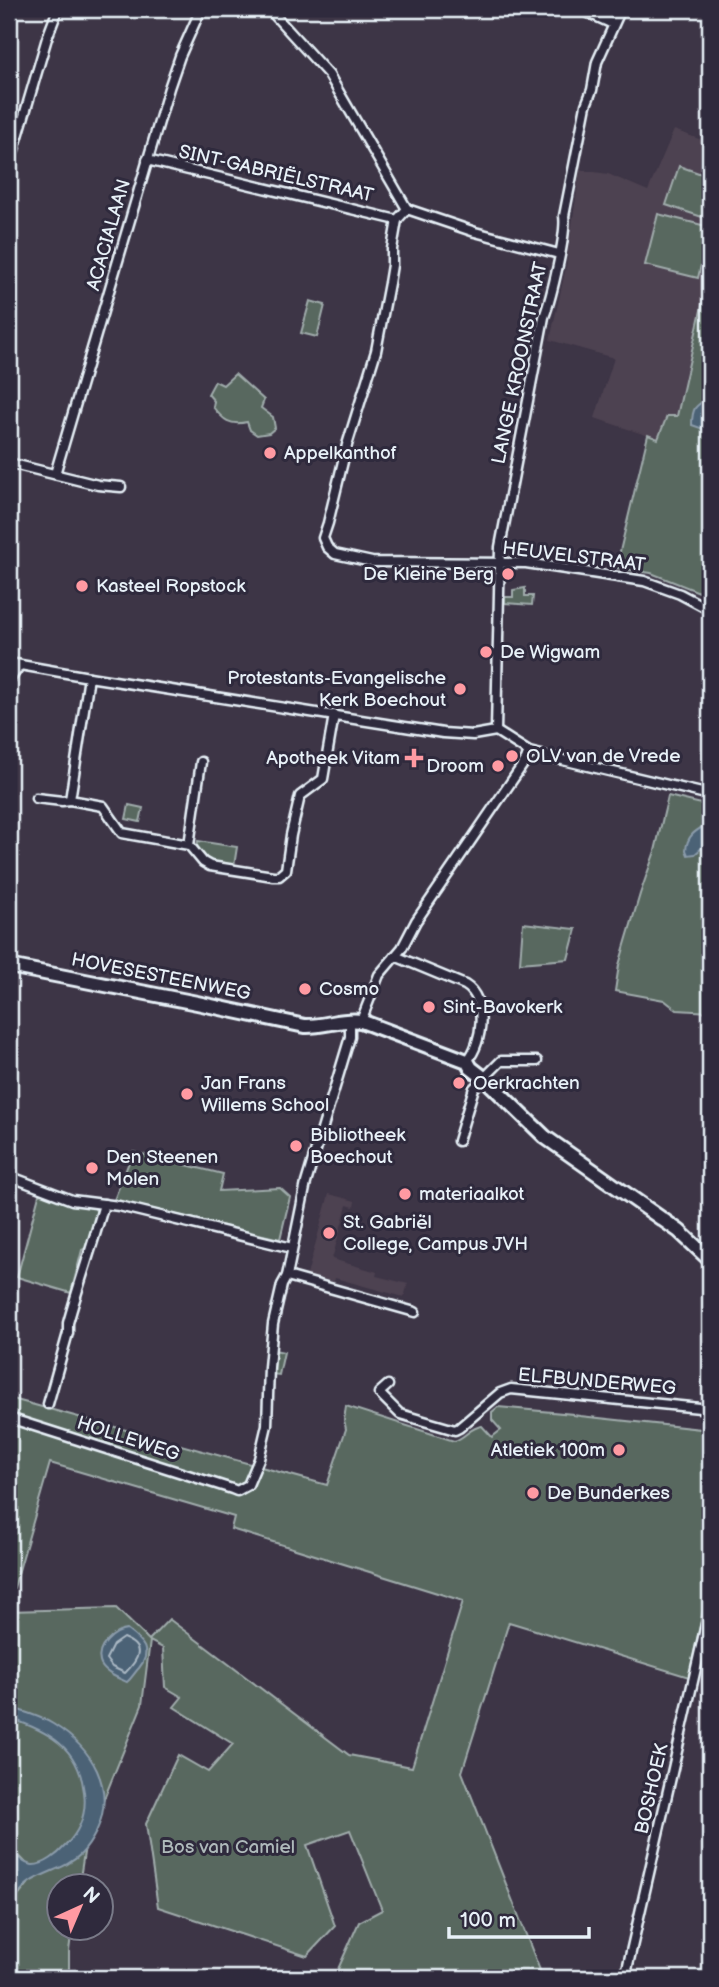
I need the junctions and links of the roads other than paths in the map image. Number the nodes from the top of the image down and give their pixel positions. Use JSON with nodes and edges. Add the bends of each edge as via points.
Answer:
{"nodes":[{"id":1,"x":58,"y":9,"type":"edge"},
{"id":2,"x":201,"y":9,"type":"edge"},
{"id":3,"x":269,"y":9,"type":"edge"},
{"id":4,"x":580,"y":9,"type":"edge"},
{"id":5,"x":621,"y":9,"type":"edge"},
{"id":6,"x":613,"y":24,"type":"junction"},
{"id":7,"x":147,"y":160,"type":"junction"},
{"id":8,"x":9,"y":167,"type":"edge"},
{"id":9,"x":407,"y":209,"type":"junction"},
{"id":10,"x":397,"y":220,"type":"junction"},
{"id":11,"x":559,"y":254,"type":"junction"},
{"id":12,"x":9,"y":463,"type":"edge"},
{"id":13,"x":55,"y":474,"type":"junction"},
{"id":14,"x":121,"y":487,"type":"dead end"},
{"id":15,"x":499,"y":562,"type":"junction"},
{"id":16,"x":710,"y":610,"type":"edge"},
{"id":17,"x":9,"y":663,"type":"edge"},
{"id":18,"x":20,"y":665,"type":"junction"},
{"id":19,"x":89,"y":677,"type":"junction"},
{"id":20,"x":9,"y":681,"type":"edge"},
{"id":21,"x":334,"y":715,"type":"junction"},
{"id":22,"x":496,"y":731,"type":"junction"},
{"id":23,"x":528,"y":752,"type":"junction"},
{"id":24,"x":201,"y":762,"type":"dead end"},
{"id":25,"x":710,"y":795,"type":"edge"},
{"id":26,"x":36,"y":798,"type":"dead end"},
{"id":27,"x":70,"y":800,"type":"junction"},
{"id":28,"x":189,"y":845,"type":"junction"},
{"id":29,"x":395,"y":956,"type":"junction"},
{"id":30,"x":9,"y":966,"type":"edge"},
{"id":31,"x":356,"y":1020,"type":"junction"},
{"id":32,"x":537,"y":1060,"type":"dead end"},
{"id":33,"x":467,"y":1061,"type":"junction"},
{"id":34,"x":484,"y":1078,"type":"junction"},
{"id":35,"x":458,"y":1141,"type":"dead end"},
{"id":36,"x":9,"y":1176,"type":"edge"},
{"id":37,"x":104,"y":1204,"type":"junction"},
{"id":38,"x":292,"y":1248,"type":"junction"},
{"id":39,"x":710,"y":1260,"type":"edge"},
{"id":40,"x":287,"y":1276,"type":"junction"},
{"id":41,"x":415,"y":1312,"type":"dead end"},
{"id":42,"x":388,"y":1385,"type":"dead end"},
{"id":43,"x":379,"y":1393,"type":"junction"},
{"id":44,"x":370,"y":1401,"type":"dead end"},
{"id":45,"x":48,"y":1404,"type":"dead end"},
{"id":46,"x":710,"y":1409,"type":"edge"},
{"id":47,"x":9,"y":1418,"type":"edge"},
{"id":48,"x":710,"y":1607,"type":"edge"},
{"id":49,"x":625,"y":1978,"type":"edge"}],
"edges":[{"from":1,"to":8,"type":"street"},
{"from":2,"to":7,"type":"street","name":"ACACIALAAN"},
{"from":3,"to":9,"type":"street","via":[[329,75]]},
{"from":4,"to":6,"type":"street"},
{"from":5,"to":6,"type":"street","name":"LANGE KROONSTRAAT"},
{"from":6,"to":11,"type":"street","name":"LANGE KROONSTRAAT","via":[[586,105]]},
{"from":7,"to":10,"type":"street","name":"SINT-GABRIËLSTRAAT"},
{"from":7,"to":13,"type":"street","name":"ACACIALAAN"},
{"from":9,"to":10,"type":"street"},
{"from":9,"to":11,"type":"street"},
{"from":10,"to":15,"type":"street","name":"HEUVELSTRAAT","via":[[376,351],[323,538],[335,554],[372,562]]},
{"from":11,"to":15,"type":"street","name":"LANGE KROONSTRAAT"},
{"from":12,"to":13,"type":"street"},
{"from":13,"to":14,"type":"street"},
{"from":15,"to":16,"type":"street","name":"HEUVELSTRAAT","via":[[644,581]]},
{"from":15,"to":22,"type":"street","name":"LANGE KROONSTRAAT"},
{"from":17,"to":18,"type":"street"},
{"from":18,"to":19,"type":"street"},
{"from":18,"to":20,"type":"street"},
{"from":19,"to":21,"type":"street"},
{"from":19,"to":27,"type":"street"},
{"from":21,"to":22,"type":"street","via":[[443,733]]},
{"from":21,"to":28,"type":"street","via":[[323,779],[300,796],[283,873],[273,876],[210,866]]},
{"from":22,"to":23,"type":"street"},
{"from":23,"to":25,"type":"street"},
{"from":23,"to":29,"type":"street"},
{"from":24,"to":28,"type":"street"},
{"from":26,"to":27,"type":"street"},
{"from":27,"to":28,"type":"street","via":[[103,806],[122,833]]},
{"from":29,"to":31,"type":"street","via":[[379,975]]},
{"from":29,"to":33,"type":"street","via":[[474,992],[480,1030]]},
{"from":30,"to":31,"type":"street","name":"HOVESESTEENWEG","via":[[305,1027]]},
{"from":31,"to":33,"type":"street"},
{"from":31,"to":38,"type":"street","via":[[306,1183]]},
{"from":32,"to":34,"type":"street","via":[[501,1061]]},
{"from":33,"to":34,"type":"street"},
{"from":34,"to":35,"type":"street","via":[[474,1088]]},
{"from":34,"to":39,"type":"street","via":[[545,1137],[679,1231]]},
{"from":36,"to":37,"type":"street","via":[[72,1200]]},
{"from":37,"to":38,"type":"street"},
{"from":37,"to":45,"type":"street"},
{"from":38,"to":40,"type":"street"},
{"from":40,"to":41,"type":"street"},
{"from":40,"to":47,"type":"street","name":"HOLLEWEG","via":[[272,1332],[267,1424],[248,1485],[237,1490]]},
{"from":42,"to":43,"type":"street"},
{"from":43,"to":44,"type":"street"},
{"from":43,"to":46,"type":"street","name":"ELFBUNDERWEG","via":[[400,1414],[449,1429],[459,1427],[511,1389]]},
{"from":48,"to":49,"type":"street","name":"BOSHOEK"}]}
